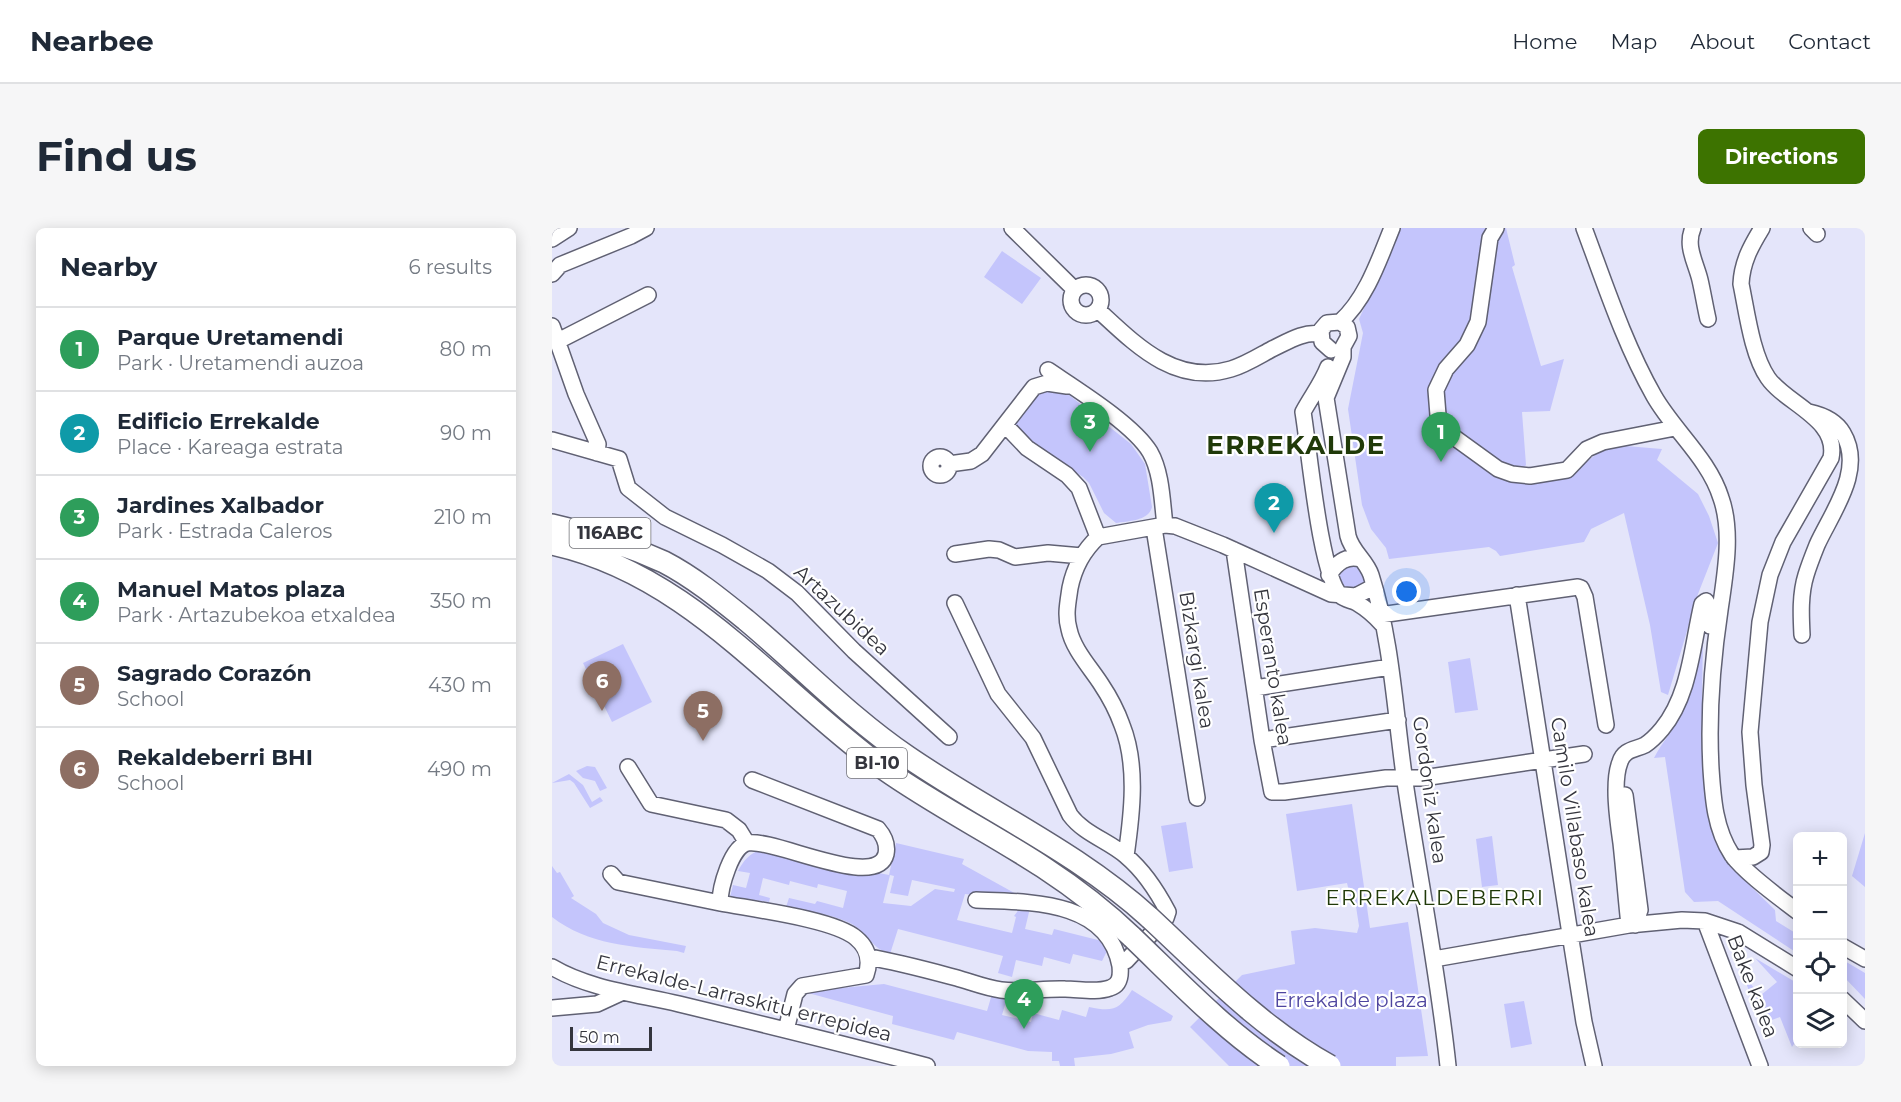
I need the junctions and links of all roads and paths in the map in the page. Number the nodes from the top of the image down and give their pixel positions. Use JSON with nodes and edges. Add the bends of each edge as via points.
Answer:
{"nodes":[{"id":1,"x":569,"y":228,"type":"edge"},
{"id":2,"x":646,"y":228,"type":"edge"},
{"id":3,"x":1012,"y":228,"type":"edge"},
{"id":4,"x":1392,"y":228,"type":"edge"},
{"id":5,"x":1496,"y":228,"type":"edge"},
{"id":6,"x":1584,"y":228,"type":"edge"},
{"id":7,"x":1693,"y":228,"type":"edge"},
{"id":8,"x":1762,"y":228,"type":"edge"},
{"id":9,"x":552,"y":239,"type":"edge"},
{"id":10,"x":552,"y":274,"type":"edge"},
{"id":11,"x":1076,"y":290,"type":"junction"},
{"id":12,"x":648,"y":295,"type":"dead end"},
{"id":13,"x":1098,"y":310,"type":"junction"},
{"id":14,"x":1708,"y":319,"type":"dead end"},
{"id":15,"x":1340,"y":322,"type":"junction"},
{"id":16,"x":1320,"y":334,"type":"junction"},
{"id":17,"x":555,"y":341,"type":"edge"},
{"id":18,"x":1337,"y":349,"type":"junction"},
{"id":19,"x":1048,"y":370,"type":"dead end"},
{"id":20,"x":1076,"y":388,"type":"junction"},
{"id":21,"x":1809,"y":412,"type":"junction"},
{"id":22,"x":1008,"y":428,"type":"dead end"},
{"id":23,"x":1675,"y":428,"type":"junction"},
{"id":24,"x":552,"y":440,"type":"edge"},
{"id":25,"x":597,"y":453,"type":"junction"},
{"id":26,"x":949,"y":465,"type":"dead end"},
{"id":27,"x":552,"y":515,"type":"edge"},
{"id":28,"x":552,"y":525,"type":"edge"},
{"id":29,"x":1159,"y":526,"type":"junction"},
{"id":30,"x":1098,"y":537,"type":"junction"},
{"id":31,"x":552,"y":544,"type":"edge"},
{"id":32,"x":1234,"y":550,"type":"junction"},
{"id":33,"x":552,"y":553,"type":"edge"},
{"id":34,"x":955,"y":554,"type":"dead end"},
{"id":35,"x":1082,"y":556,"type":"junction"},
{"id":36,"x":1361,"y":559,"type":"junction"},
{"id":37,"x":664,"y":562,"type":"junction"},
{"id":38,"x":632,"y":574,"type":"junction"},
{"id":39,"x":1329,"y":574,"type":"junction"},
{"id":40,"x":1301,"y":579,"type":"junction"},
{"id":41,"x":1517,"y":595,"type":"junction"},
{"id":42,"x":1341,"y":596,"type":"junction"},
{"id":43,"x":956,"y":603,"type":"dead end"},
{"id":44,"x":1357,"y":603,"type":"junction"},
{"id":45,"x":1378,"y":607,"type":"junction"},
{"id":46,"x":1802,"y":635,"type":"dead end"},
{"id":47,"x":1390,"y":667,"type":"junction"},
{"id":48,"x":1255,"y":688,"type":"junction"},
{"id":49,"x":1711,"y":688,"type":"junction"},
{"id":50,"x":1398,"y":720,"type":"junction"},
{"id":51,"x":1606,"y":725,"type":"dead end"},
{"id":52,"x":950,"y":737,"type":"dead end"},
{"id":53,"x":1262,"y":740,"type":"junction"},
{"id":54,"x":1584,"y":754,"type":"dead end"},
{"id":55,"x":1543,"y":760,"type":"junction"},
{"id":56,"x":628,"y":767,"type":"dead end"},
{"id":57,"x":1405,"y":778,"type":"junction"},
{"id":58,"x":752,"y":780,"type":"dead end"},
{"id":59,"x":1197,"y":798,"type":"dead end"},
{"id":60,"x":747,"y":843,"type":"junction"},
{"id":61,"x":1126,"y":856,"type":"junction"},
{"id":62,"x":1734,"y":858,"type":"junction"},
{"id":63,"x":611,"y":874,"type":"dead end"},
{"id":64,"x":976,"y":900,"type":"dead end"},
{"id":65,"x":720,"y":903,"type":"junction"},
{"id":66,"x":1793,"y":909,"type":"edge"},
{"id":67,"x":1706,"y":921,"type":"junction"},
{"id":68,"x":1632,"y":925,"type":"junction"},
{"id":69,"x":1570,"y":936,"type":"junction"},
{"id":70,"x":1847,"y":949,"type":"edge"},
{"id":71,"x":868,"y":957,"type":"junction"},
{"id":72,"x":1434,"y":959,"type":"junction"},
{"id":73,"x":1865,"y":959,"type":"edge"},
{"id":74,"x":1119,"y":962,"type":"junction"},
{"id":75,"x":1793,"y":966,"type":"edge"},
{"id":76,"x":552,"y":967,"type":"edge"},
{"id":77,"x":623,"y":992,"type":"junction"},
{"id":78,"x":1847,"y":1004,"type":"edge"},
{"id":79,"x":552,"y":1008,"type":"edge"},
{"id":80,"x":1865,"y":1021,"type":"edge"},
{"id":81,"x":786,"y":1030,"type":"junction"},
{"id":82,"x":927,"y":1066,"type":"edge"},
{"id":83,"x":1280,"y":1066,"type":"edge"},
{"id":84,"x":1330,"y":1066,"type":"edge"},
{"id":85,"x":1448,"y":1066,"type":"edge"},
{"id":86,"x":1594,"y":1066,"type":"edge"},
{"id":87,"x":1761,"y":1066,"type":"edge"}],
"edges":[{"from":1,"to":9,"type":"street"},
{"from":2,"to":10,"type":"street","via":[[560,265]]},
{"from":3,"to":11,"type":"street"},
{"from":4,"to":15,"type":"street","via":[[1360,298]]},
{"from":5,"to":23,"type":"street","via":[[1490,238],[1478,322],[1436,390],[1438,415],[1451,435],[1498,469],[1530,476],[1567,470],[1587,449],[1603,442]]},
{"from":6,"to":23,"type":"street","via":[[1641,371]]},
{"from":7,"to":14,"type":"street","via":[[1690,247]]},
{"from":8,"to":21,"type":"street","via":[[1750,248],[1741,284],[1760,364],[1770,381]]},
{"from":11,"to":13,"type":"street","via":[[1083,285],[1096,289],[1101,297]]},
{"from":11,"to":13,"type":"street","via":[[1074,309],[1088,315]]},
{"from":12,"to":17,"type":"street"},
{"from":13,"to":16,"type":"street","via":[[1150,356],[1188,371],[1213,373],[1231,369],[1301,336]]},
{"from":15,"to":16,"type":"street","via":[[1327,323]]},
{"from":15,"to":18,"type":"street","via":[[1349,331],[1348,340]]},
{"from":16,"to":18,"type":"street","via":[[1322,342]]},
{"from":17,"to":25,"type":"street","via":[[598,444]]},
{"from":18,"to":36,"type":"street","name":"Gordoniz kalea","via":[[1343,357],[1326,398],[1348,536]]},
{"from":18,"to":39,"type":"street","via":[[1304,412]]},
{"from":19,"to":20,"type":"street","name":"Bizkargi kalea"},
{"from":20,"to":26,"type":"street","via":[[1053,383],[1034,387],[982,454],[971,461]]},
{"from":20,"to":29,"type":"street","name":"Bizkargi kalea","via":[[1137,436],[1150,452],[1161,489]]},
{"from":21,"to":46,"type":"street","via":[[1838,425],[1851,448],[1851,459],[1845,492],[1805,579],[1800,613]]},
{"from":21,"to":62,"type":"street","via":[[1829,436],[1833,448],[1783,542],[1770,575],[1760,622],[1750,732],[1762,845],[1761,852],[1753,857]]},
{"from":22,"to":30,"type":"street","via":[[1027,448],[1079,488]]},
{"from":23,"to":49,"type":"street","via":[[1703,461],[1721,496],[1725,515],[1728,537]]},
{"from":24,"to":25,"type":"street"},
{"from":25,"to":52,"type":"street","name":"Artazubidea","via":[[619,459],[628,488],[665,517],[750,561],[797,593],[854,651]]},
{"from":27,"to":37,"type":"highway","number":"116ABC","via":[[602,530]]},
{"from":28,"to":37,"type":"highway","number":"BI-10"},
{"from":29,"to":30,"type":"street"},
{"from":29,"to":32,"type":"street","via":[[1175,526]]},
{"from":29,"to":59,"type":"street","name":"Bizkargi kalea"},
{"from":30,"to":35,"type":"street"},
{"from":31,"to":38,"type":"highway","number":"BI-10"},
{"from":32,"to":40,"type":"street"},
{"from":32,"to":48,"type":"street","name":"Esperanto kalea"},
{"from":33,"to":38,"type":"highway"},
{"from":34,"to":35,"type":"street","via":[[989,549],[1015,557],[1048,553]]},
{"from":35,"to":61,"type":"street","via":[[1067,606],[1069,630],[1122,726],[1132,767]]},
{"from":36,"to":39,"type":"street","via":[[1342,560]]},
{"from":36,"to":45,"type":"street","name":"Gordoniz kalea","via":[[1370,571]]},
{"from":37,"to":84,"type":"highway","number":"BI-10","bridge":true,"via":[[723,601],[851,714],[908,757],[1066,853],[1120,891],[1261,1020]]},
{"from":38,"to":83,"type":"highway","number":"BI-10","bridge":true,"via":[[675,596],[738,644],[884,769],[1042,866],[1105,912],[1212,1013]]},
{"from":39,"to":40,"type":"street"},
{"from":39,"to":42,"type":"street"},
{"from":40,"to":42,"type":"street"},
{"from":41,"to":45,"type":"street"},
{"from":41,"to":51,"type":"street","via":[[1578,587],[1584,591]]},
{"from":41,"to":55,"type":"street","name":"Camilo Villabaso kalea"},
{"from":42,"to":44,"type":"street"},
{"from":42,"to":45,"type":"street","via":[[1356,596]]},
{"from":43,"to":61,"type":"street","via":[[998,694],[1034,738],[1076,824]]},
{"from":44,"to":45,"type":"street"},
{"from":44,"to":45,"type":"street","via":[[1372,613]]},
{"from":45,"to":47,"type":"street","name":"Gordoniz kalea"},
{"from":47,"to":48,"type":"street"},
{"from":47,"to":50,"type":"street","name":"Gordoniz kalea"},
{"from":48,"to":53,"type":"street","name":"Esperanto kalea"},
{"from":49,"to":62,"type":"street","via":[[1708,727],[1713,799],[1724,841]]},
{"from":49,"to":68,"type":"street","via":[[1707,672],[1710,608],[1706,601],[1674,709],[1656,735],[1622,756],[1617,776],[1617,819]]},
{"from":50,"to":53,"type":"street"},
{"from":50,"to":57,"type":"street","name":"Gordoniz kalea"},
{"from":53,"to":57,"type":"street","name":"Esperanto kalea","via":[[1271,789],[1278,793]]},
{"from":54,"to":55,"type":"street"},
{"from":55,"to":57,"type":"street"},
{"from":55,"to":69,"type":"street","name":"Camilo Villabaso kalea"},
{"from":56,"to":60,"type":"street","via":[[651,804],[726,820]]},
{"from":57,"to":72,"type":"street","name":"Gordoniz kalea"},
{"from":58,"to":60,"type":"street","via":[[878,829],[887,851],[881,863],[866,868]]},
{"from":60,"to":65,"type":"street","via":[[731,861]]},
{"from":61,"to":74,"type":"street","via":[[1152,884],[1168,915],[1126,961]]},
{"from":62,"to":66,"type":"street"},
{"from":63,"to":65,"type":"street","via":[[618,882]]},
{"from":64,"to":74,"type":"street","via":[[1038,902],[1085,917],[1105,935]]},
{"from":65,"to":71,"type":"street","via":[[831,925],[854,936],[867,950]]},
{"from":67,"to":68,"type":"street"},
{"from":67,"to":75,"type":"street","via":[[1738,932]]},
{"from":67,"to":87,"type":"street","name":"Bake kalea"},
{"from":68,"to":69,"type":"street"},
{"from":69,"to":72,"type":"street"},
{"from":69,"to":86,"type":"street","name":"Camilo Villabaso kalea"},
{"from":70,"to":73,"type":"street"},
{"from":71,"to":74,"type":"street","via":[[1019,992],[1062,988],[1107,990],[1119,982]]},
{"from":71,"to":81,"type":"street","via":[[866,975],[802,986],[795,994]]},
{"from":72,"to":85,"type":"street","name":"Gordoniz kalea"},
{"from":76,"to":77,"type":"street","name":"Errekalde-Larraskitu errepidea"},
{"from":77,"to":79,"type":"street","via":[[597,1004]]},
{"from":77,"to":81,"type":"street","name":"Errekalde-Larraskitu errepidea"},
{"from":78,"to":80,"type":"street"},
{"from":81,"to":82,"type":"street","name":"Errekalde-Larraskitu errepidea"}]}
